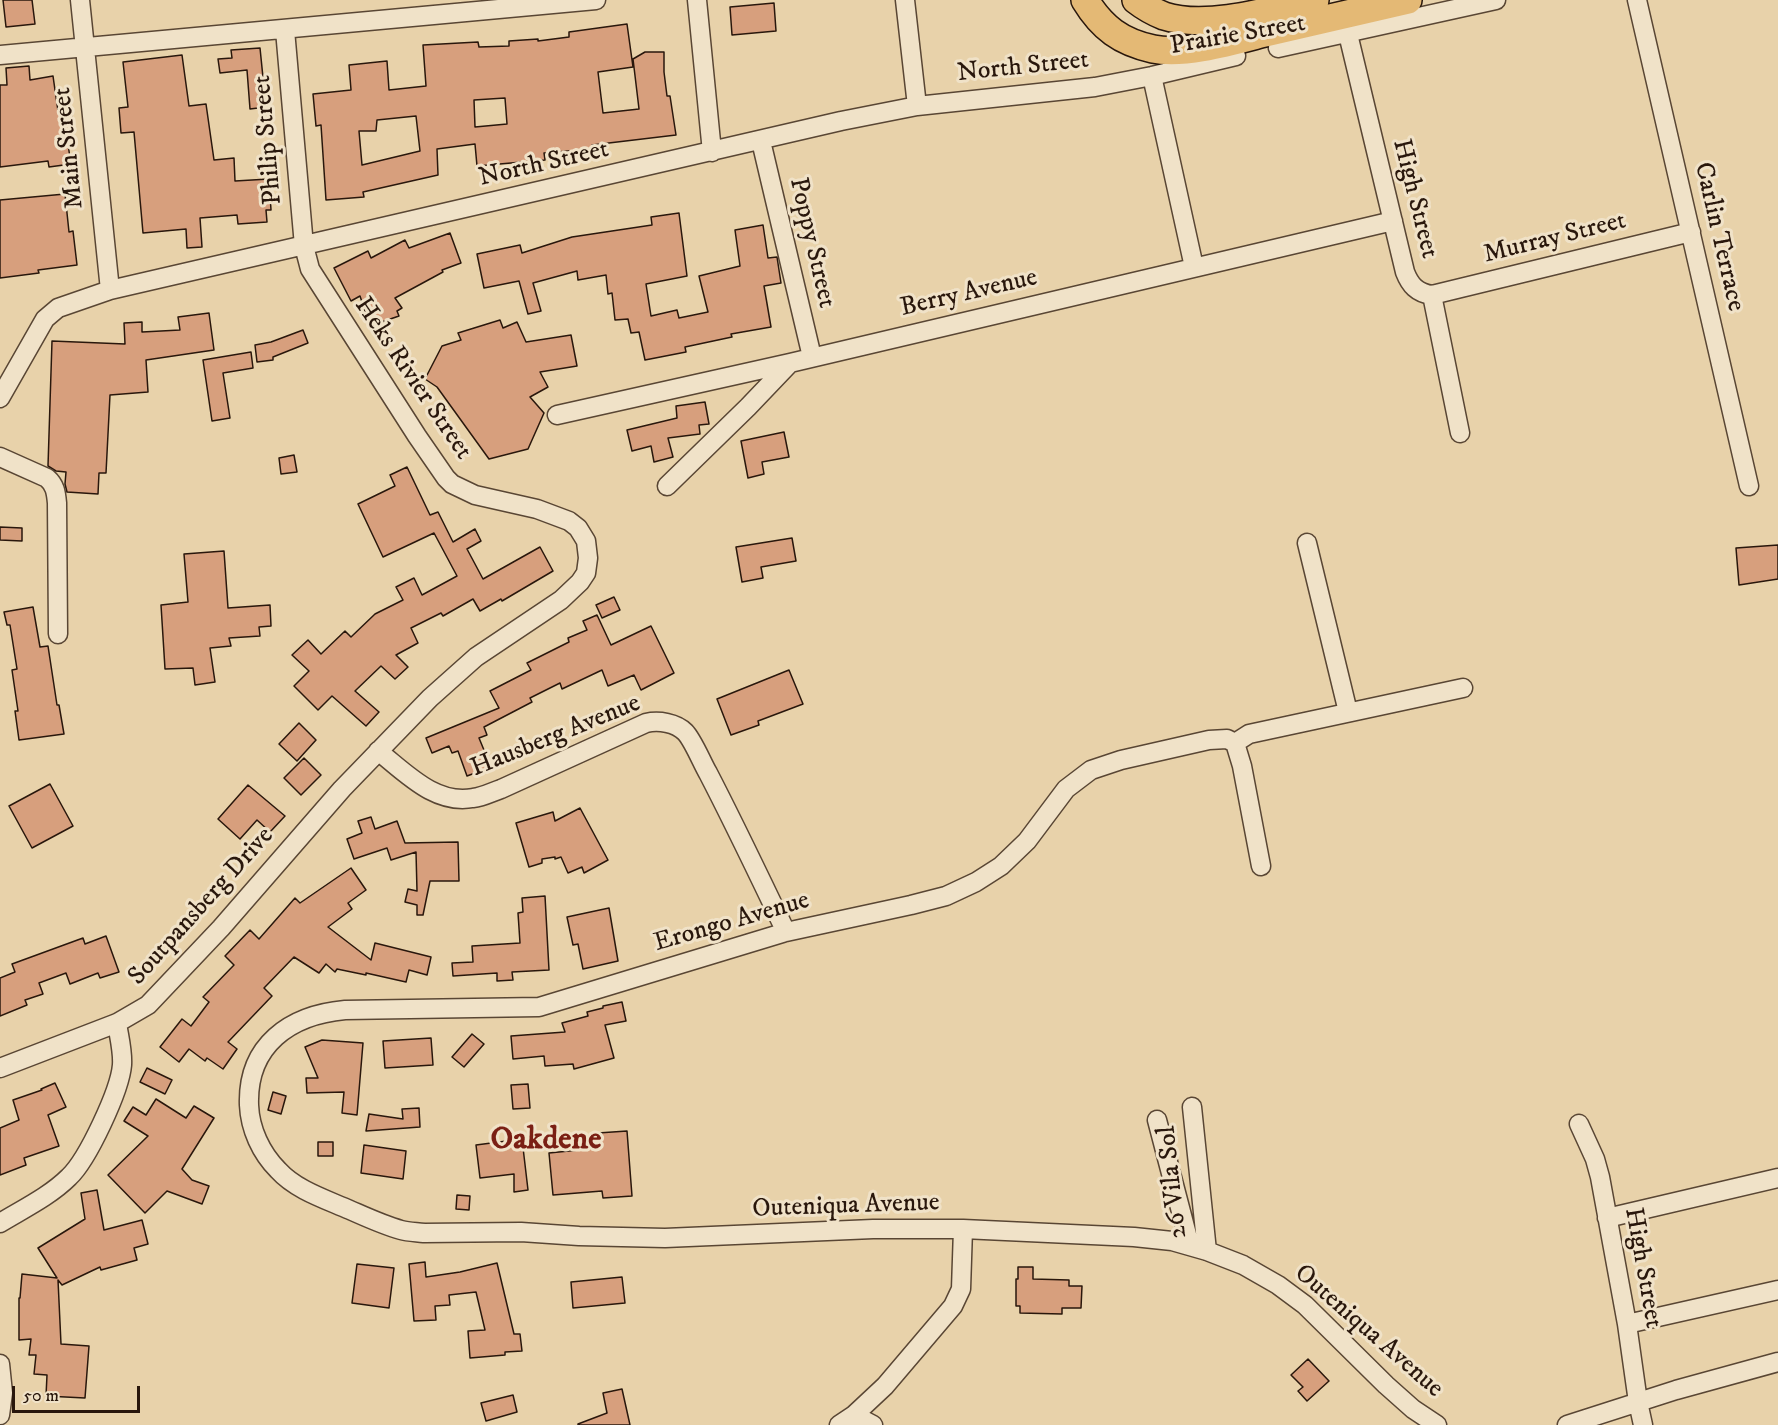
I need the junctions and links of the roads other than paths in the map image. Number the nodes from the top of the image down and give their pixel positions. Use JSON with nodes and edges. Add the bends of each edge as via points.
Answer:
{"nodes":[{"id":1,"x":80,"y":0,"type":"edge"},
{"id":2,"x":596,"y":0,"type":"edge"},
{"id":3,"x":697,"y":0,"type":"edge"},
{"id":4,"x":905,"y":0,"type":"edge"},
{"id":5,"x":1085,"y":0,"type":"edge"},
{"id":6,"x":1136,"y":0,"type":"edge"},
{"id":7,"x":1315,"y":0,"type":"edge"},
{"id":8,"x":1408,"y":0,"type":"edge"},
{"id":9,"x":1496,"y":0,"type":"edge"},
{"id":10,"x":1637,"y":0,"type":"edge"},
{"id":11,"x":285,"y":30,"type":"junction"},
{"id":12,"x":1348,"y":34,"type":"junction"},
{"id":13,"x":85,"y":46,"type":"junction"},
{"id":14,"x":1278,"y":48,"type":"dead end"},
{"id":15,"x":0,"y":54,"type":"edge"},
{"id":16,"x":1236,"y":56,"type":"dead end"},
{"id":17,"x":1152,"y":76,"type":"junction"},
{"id":18,"x":916,"y":106,"type":"junction"},
{"id":19,"x":761,"y":141,"type":"junction"},
{"id":20,"x":712,"y":152,"type":"junction"},
{"id":21,"x":1393,"y":221,"type":"junction"},
{"id":22,"x":1691,"y":232,"type":"junction"},
{"id":23,"x":304,"y":246,"type":"junction"},
{"id":24,"x":1194,"y":267,"type":"junction"},
{"id":25,"x":110,"y":290,"type":"junction"},
{"id":26,"x":1432,"y":295,"type":"junction"},
{"id":27,"x":812,"y":357,"type":"junction"},
{"id":28,"x":790,"y":363,"type":"junction"},
{"id":29,"x":0,"y":398,"type":"edge"},
{"id":30,"x":557,"y":415,"type":"dead end"},
{"id":31,"x":1460,"y":433,"type":"dead end"},
{"id":32,"x":0,"y":457,"type":"edge"},
{"id":33,"x":668,"y":486,"type":"dead end"},
{"id":34,"x":1749,"y":486,"type":"dead end"},
{"id":35,"x":1307,"y":543,"type":"dead end"},
{"id":36,"x":58,"y":634,"type":"dead end"},
{"id":37,"x":1464,"y":688,"type":"dead end"},
{"id":38,"x":1348,"y":712,"type":"junction"},
{"id":39,"x":1235,"y":742,"type":"junction"},
{"id":40,"x":378,"y":751,"type":"junction"},
{"id":41,"x":1261,"y":866,"type":"dead end"},
{"id":42,"x":786,"y":932,"type":"junction"},
{"id":43,"x":117,"y":1023,"type":"junction"},
{"id":44,"x":0,"y":1068,"type":"edge"},
{"id":45,"x":1192,"y":1107,"type":"dead end"},
{"id":46,"x":249,"y":1108,"type":"joint"},
{"id":47,"x":1157,"y":1120,"type":"dead end"},
{"id":48,"x":1579,"y":1124,"type":"dead end"},
{"id":49,"x":1778,"y":1178,"type":"edge"},
{"id":50,"x":1607,"y":1218,"type":"junction"},
{"id":51,"x":0,"y":1223,"type":"edge"},
{"id":52,"x":963,"y":1229,"type":"junction"},
{"id":53,"x":1199,"y":1248,"type":"junction"},
{"id":54,"x":1778,"y":1290,"type":"edge"},
{"id":55,"x":1627,"y":1324,"type":"junction"},
{"id":56,"x":1778,"y":1362,"type":"edge"},
{"id":57,"x":0,"y":1364,"type":"edge"},
{"id":58,"x":1638,"y":1402,"type":"junction"},
{"id":59,"x":0,"y":1415,"type":"edge"},
{"id":60,"x":847,"y":1420,"type":"edge"},
{"id":61,"x":873,"y":1425,"type":"edge"},
{"id":62,"x":1437,"y":1425,"type":"edge"},
{"id":63,"x":1567,"y":1425,"type":"edge"},
{"id":64,"x":1643,"y":1425,"type":"edge"}],
"edges":[{"from":1,"to":13,"type":"street","name":"Main Street"},
{"from":2,"to":11,"type":"street"},
{"from":3,"to":20,"type":"street"},
{"from":4,"to":18,"type":"street"},
{"from":5,"to":8,"type":"main road","name":"Prairie Street","via":[[1112,33],[1127,42],[1155,50],[1183,51]]},
{"from":6,"to":7,"type":"main road","name":"Prairie Street","via":[[1164,16],[1183,20],[1215,20]]},
{"from":9,"to":12,"type":"street"},
{"from":10,"to":22,"type":"street","name":"Carlin Terrace"},
{"from":11,"to":13,"type":"street"},
{"from":11,"to":23,"type":"street","name":"Philip Street"},
{"from":12,"to":14,"type":"street"},
{"from":12,"to":21,"type":"street","name":"High Street"},
{"from":13,"to":15,"type":"street"},
{"from":13,"to":25,"type":"street","name":"Main Street"},
{"from":16,"to":17,"type":"street"},
{"from":17,"to":18,"type":"street","name":"North Street","via":[[1095,87]]},
{"from":17,"to":24,"type":"street","name":"Prairie Street"},
{"from":18,"to":19,"type":"street","name":"North Street"},
{"from":19,"to":20,"type":"street","name":"North Street"},
{"from":19,"to":27,"type":"street","name":"Poppy Street"},
{"from":20,"to":23,"type":"street","name":"North Street"},
{"from":21,"to":24,"type":"street","name":"Berry Avenue"},
{"from":21,"to":26,"type":"street","name":"High Street","via":[[1408,280],[1416,290]]},
{"from":22,"to":26,"type":"street","name":"Murray Street"},
{"from":22,"to":34,"type":"street","name":"Carlin Terrace"},
{"from":23,"to":25,"type":"street","name":"North Street"},
{"from":23,"to":40,"type":"street","name":"Heks Rivier Street","via":[[322,289],[446,478],[475,495],[562,517],[578,528],[586,541],[586,573],[572,591],[455,674]]},
{"from":24,"to":27,"type":"street","name":"Berry Avenue"},
{"from":25,"to":29,"type":"street","name":"North Street","via":[[58,308],[45,318]]},
{"from":26,"to":31,"type":"street","name":"High Street"},
{"from":27,"to":28,"type":"street","name":"Berry Avenue"},
{"from":28,"to":30,"type":"street","name":"Berry Avenue"},
{"from":28,"to":33,"type":"street"},
{"from":32,"to":36,"type":"street","via":[[47,478],[55,488]]},
{"from":35,"to":38,"type":"street"},
{"from":37,"to":38,"type":"street"},
{"from":38,"to":39,"type":"street","via":[[1248,734]]},
{"from":39,"to":41,"type":"street"},
{"from":39,"to":42,"type":"street","name":"Erongo Avenue","via":[[1209,740],[1121,760],[1084,774],[1066,789],[1027,841],[989,874],[961,891]]},
{"from":40,"to":42,"type":"street","name":"Hausberg Avenue","via":[[436,794],[468,799],[501,789],[646,723],[664,722],[679,728],[687,733]]},
{"from":40,"to":43,"type":"street","name":"Soutpansberg Drive","via":[[160,994]]},
{"from":42,"to":46,"type":"street","name":"Erongo Avenue","via":[[538,1007],[345,1011],[307,1018],[282,1032],[261,1054],[250,1078]]},
{"from":43,"to":44,"type":"street","name":"Soutpansberg Drive"},
{"from":43,"to":51,"type":"street","via":[[120,1074],[86,1155],[61,1184]]},
{"from":45,"to":53,"type":"street","name":"26 Vila Sol"},
{"from":46,"to":52,"type":"street","name":"Outeniqua Avenue","via":[[260,1146],[287,1180],[401,1230],[643,1238]]},
{"from":47,"to":53,"type":"street"},
{"from":48,"to":50,"type":"street","name":"High Street","via":[[1595,1159]]},
{"from":49,"to":50,"type":"street"},
{"from":50,"to":55,"type":"street","name":"High Street"},
{"from":52,"to":53,"type":"street","name":"Outeniqua Avenue","via":[[1144,1238]]},
{"from":52,"to":60,"type":"street","via":[[957,1300],[885,1386]]},
{"from":53,"to":62,"type":"street","name":"Outeniqua Avenue","via":[[1270,1280],[1305,1305],[1386,1385]]},
{"from":54,"to":55,"type":"street"},
{"from":55,"to":58,"type":"street","name":"High Street"},
{"from":56,"to":58,"type":"street"},
{"from":57,"to":59,"type":"street"},
{"from":58,"to":63,"type":"street"},
{"from":58,"to":64,"type":"street","name":"High Street"},
{"from":60,"to":61,"type":"street"}]}
